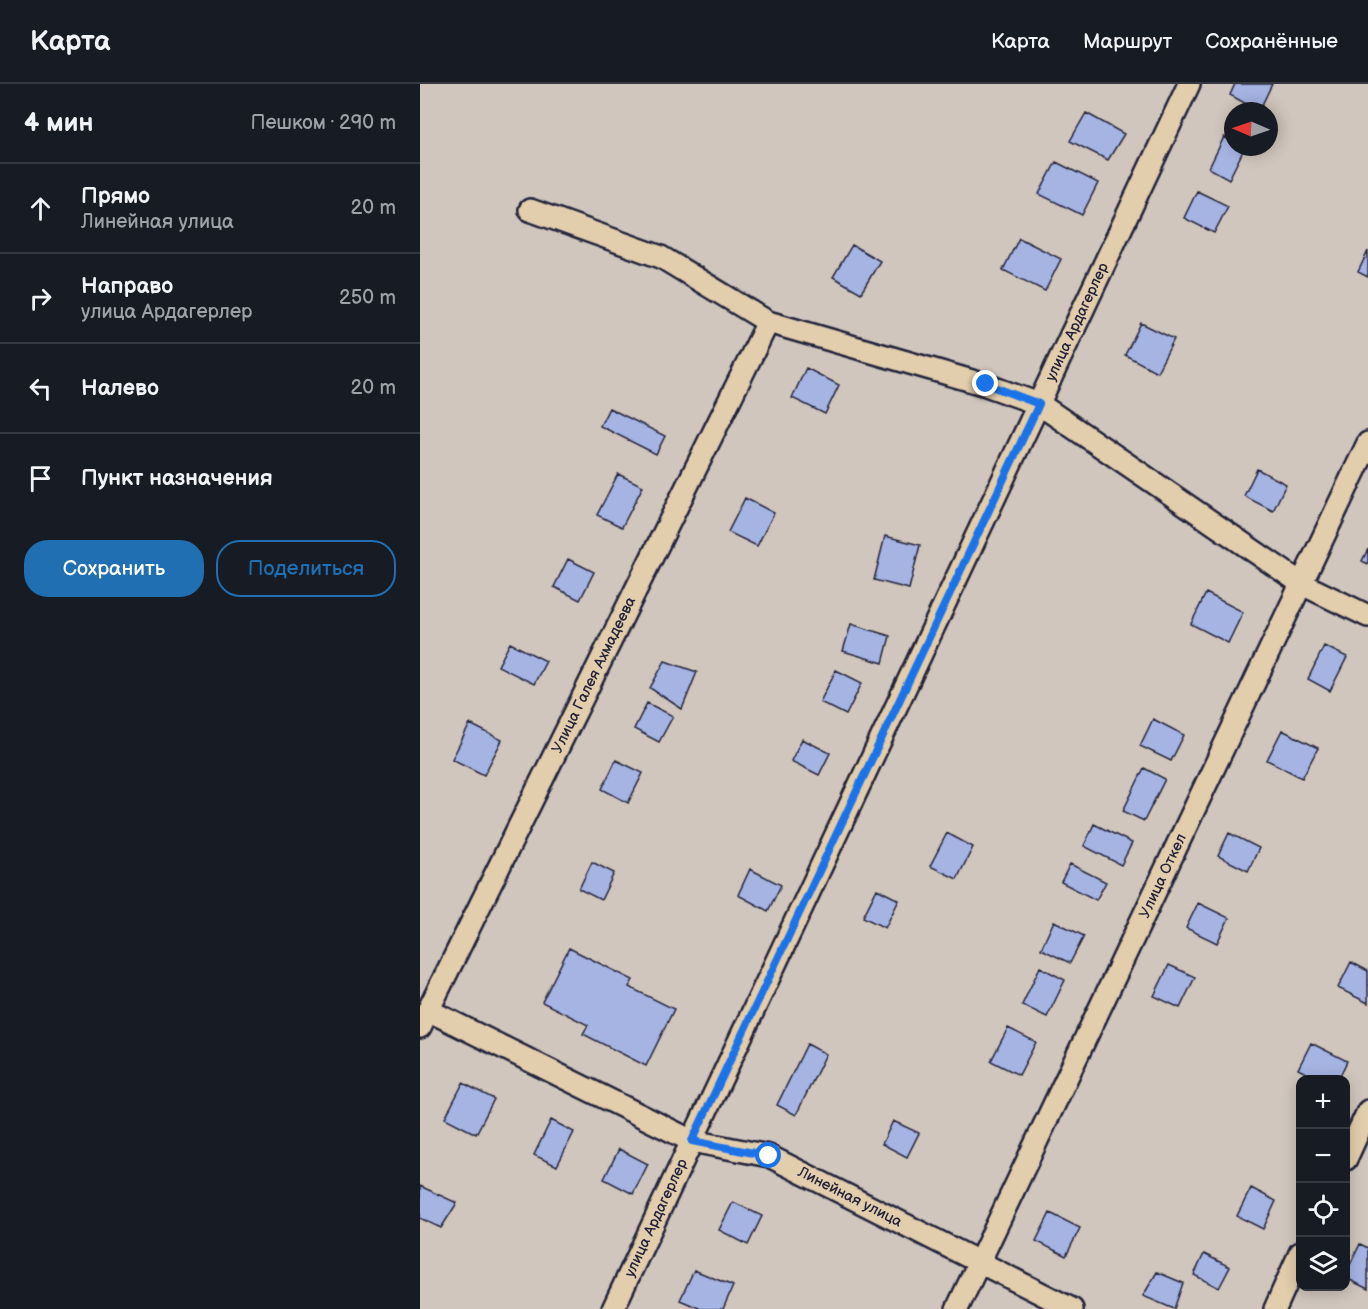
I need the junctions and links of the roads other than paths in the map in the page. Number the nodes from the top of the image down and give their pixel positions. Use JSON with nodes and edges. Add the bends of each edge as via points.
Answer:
{"nodes":[{"id":1,"x":1189,"y":84,"type":"edge"},
{"id":2,"x":530,"y":210,"type":"dead end"},
{"id":3,"x":768,"y":322,"type":"junction"},
{"id":4,"x":1039,"y":404,"type":"junction"},
{"id":5,"x":1368,"y":443,"type":"edge"},
{"id":6,"x":1302,"y":584,"type":"junction"},
{"id":7,"x":1368,"y":615,"type":"edge"},
{"id":8,"x":424,"y":1018,"type":"edge"},
{"id":9,"x":1368,"y":1112,"type":"edge"},
{"id":10,"x":692,"y":1141,"type":"junction"},
{"id":11,"x":1350,"y":1150,"type":"edge"},
{"id":12,"x":980,"y":1262,"type":"junction"},
{"id":13,"x":1296,"y":1263,"type":"edge"},
{"id":14,"x":613,"y":1309,"type":"edge"},
{"id":15,"x":957,"y":1309,"type":"edge"},
{"id":16,"x":1071,"y":1309,"type":"edge"},
{"id":17,"x":1275,"y":1309,"type":"edge"}],
"edges":[{"from":1,"to":4,"type":"street","name":"улица Ардагерлер"},
{"from":2,"to":3,"type":"street","via":[[662,257]]},
{"from":3,"to":4,"type":"street","via":[[986,384]]},
{"from":3,"to":8,"type":"street","name":"Улица Галея Ахмадеева"},
{"from":4,"to":6,"type":"street"},
{"from":4,"to":10,"type":"street","name":"улица Ардагерлер"},
{"from":5,"to":6,"type":"street","name":"Улица Откел"},
{"from":6,"to":7,"type":"street"},
{"from":6,"to":12,"type":"street","name":"Улица Откел"},
{"from":8,"to":10,"type":"street","name":"Линейная улица"},
{"from":9,"to":11,"type":"street"},
{"from":10,"to":12,"type":"street","name":"Линейная улица","via":[[769,1156]]},
{"from":10,"to":14,"type":"street","name":"улица Ардагерлер"},
{"from":12,"to":15,"type":"street","name":"Улица Откел"},
{"from":12,"to":16,"type":"street","name":"Линейная улица"},
{"from":13,"to":17,"type":"street"}]}
